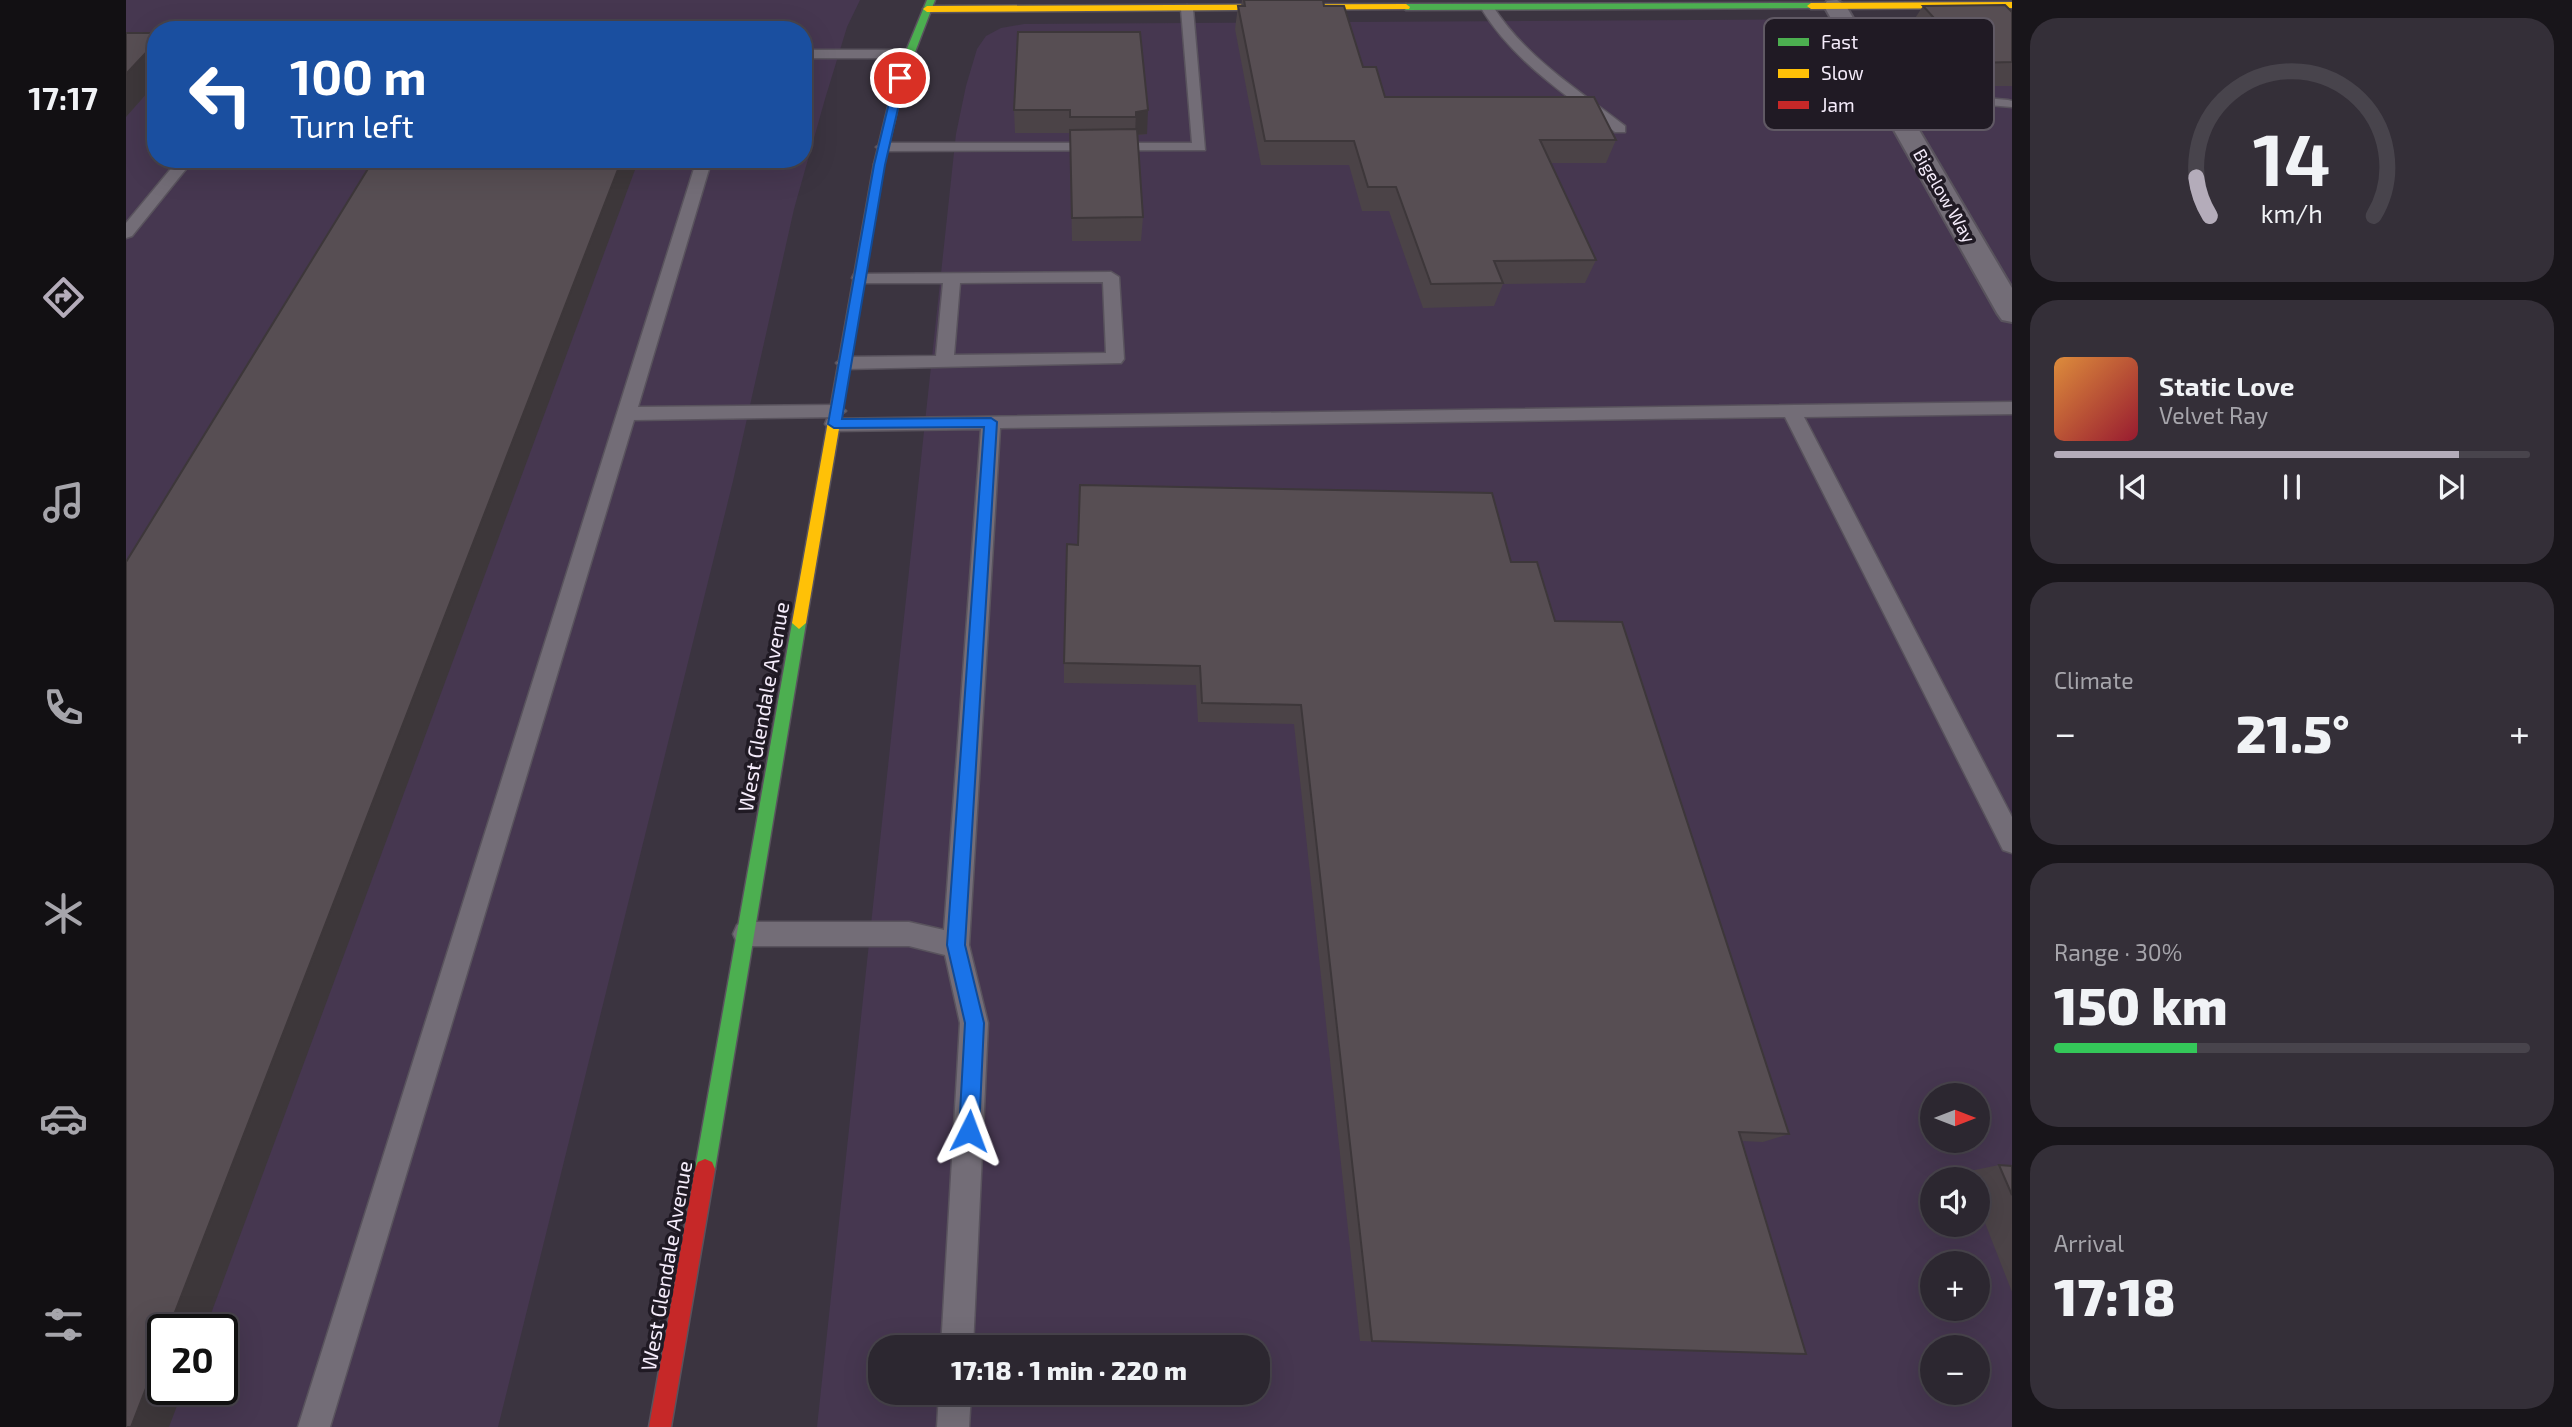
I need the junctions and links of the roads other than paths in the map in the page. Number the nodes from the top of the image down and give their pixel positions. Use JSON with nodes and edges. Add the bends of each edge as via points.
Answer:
{"nodes":[{"id":1,"x":929,"y":5,"type":"edge"},
{"id":2,"x":2012,"y":5,"type":"edge"},
{"id":3,"x":1835,"y":6,"type":"junction"},
{"id":4,"x":1487,"y":8,"type":"junction"},
{"id":5,"x":1188,"y":9,"type":"junction"},
{"id":6,"x":1842,"y":18,"type":"edge"},
{"id":7,"x":812,"y":54,"type":"edge"},
{"id":8,"x":910,"y":54,"type":"junction"},
{"id":9,"x":1620,"y":129,"type":"dead end"},
{"id":10,"x":1906,"y":130,"type":"edge"},
{"id":11,"x":883,"y":147,"type":"junction"},
{"id":12,"x":1200,"y":147,"type":"joint"},
{"id":13,"x":180,"y":168,"type":"edge"},
{"id":14,"x":702,"y":168,"type":"edge"},
{"id":15,"x":126,"y":233,"type":"edge"},
{"id":16,"x":860,"y":278,"type":"junction"},
{"id":17,"x":952,"y":278,"type":"junction"},
{"id":18,"x":2012,"y":313,"type":"edge"},
{"id":19,"x":944,"y":362,"type":"junction"},
{"id":20,"x":845,"y":363,"type":"junction"},
{"id":21,"x":2012,"y":408,"type":"edge"},
{"id":22,"x":1791,"y":411,"type":"junction"},
{"id":23,"x":626,"y":414,"type":"junction"},
{"id":24,"x":835,"y":418,"type":"junction"},
{"id":25,"x":991,"y":422,"type":"junction"},
{"id":26,"x":2012,"y":842,"type":"edge"},
{"id":27,"x":746,"y":934,"type":"junction"},
{"id":28,"x":956,"y":945,"type":"junction"},
{"id":29,"x":958,"y":1335,"type":"edge"},
{"id":30,"x":954,"y":1405,"type":"edge"},
{"id":31,"x":314,"y":1427,"type":"edge"},
{"id":32,"x":660,"y":1427,"type":"edge"},
{"id":33,"x":953,"y":1427,"type":"edge"}],
"edges":[{"from":1,"to":5,"type":"main road"},
{"from":1,"to":8,"type":"main road","name":"West Glendale Avenue"},
{"from":2,"to":3,"type":"main road"},
{"from":3,"to":4,"type":"main road"},
{"from":3,"to":6,"type":"street","name":"Bigelow Way"},
{"from":4,"to":5,"type":"main road"},
{"from":4,"to":9,"type":"lane","via":[[1493,22],[1540,67]]},
{"from":5,"to":12,"type":"lane"},
{"from":7,"to":8,"type":"lane"},
{"from":8,"to":11,"type":"main road","name":"West Glendale Avenue"},
{"from":10,"to":18,"type":"street","name":"Bigelow Way"},
{"from":11,"to":12,"type":"lane"},
{"from":11,"to":16,"type":"main road","name":"West Glendale Avenue"},
{"from":13,"to":15,"type":"lane"},
{"from":14,"to":23,"type":"lane"},
{"from":16,"to":17,"type":"lane"},
{"from":16,"to":20,"type":"main road","name":"West Glendale Avenue"},
{"from":17,"to":19,"type":"lane"},
{"from":17,"to":19,"type":"lane","via":[[1111,277],[1115,359]]},
{"from":19,"to":20,"type":"lane"},
{"from":20,"to":24,"type":"main road","name":"West Glendale Avenue"},
{"from":21,"to":22,"type":"lane"},
{"from":22,"to":25,"type":"lane"},
{"from":22,"to":26,"type":"lane"},
{"from":23,"to":24,"type":"lane"},
{"from":23,"to":31,"type":"lane"},
{"from":24,"to":25,"type":"lane"},
{"from":24,"to":27,"type":"main road","name":"West Glendale Avenue"},
{"from":25,"to":28,"type":"lane"},
{"from":27,"to":28,"type":"lane","via":[[909,934]]},
{"from":27,"to":32,"type":"main road","name":"West Glendale Avenue"},
{"from":28,"to":29,"type":"lane","via":[[974,1023]]},
{"from":30,"to":33,"type":"lane"}]}
